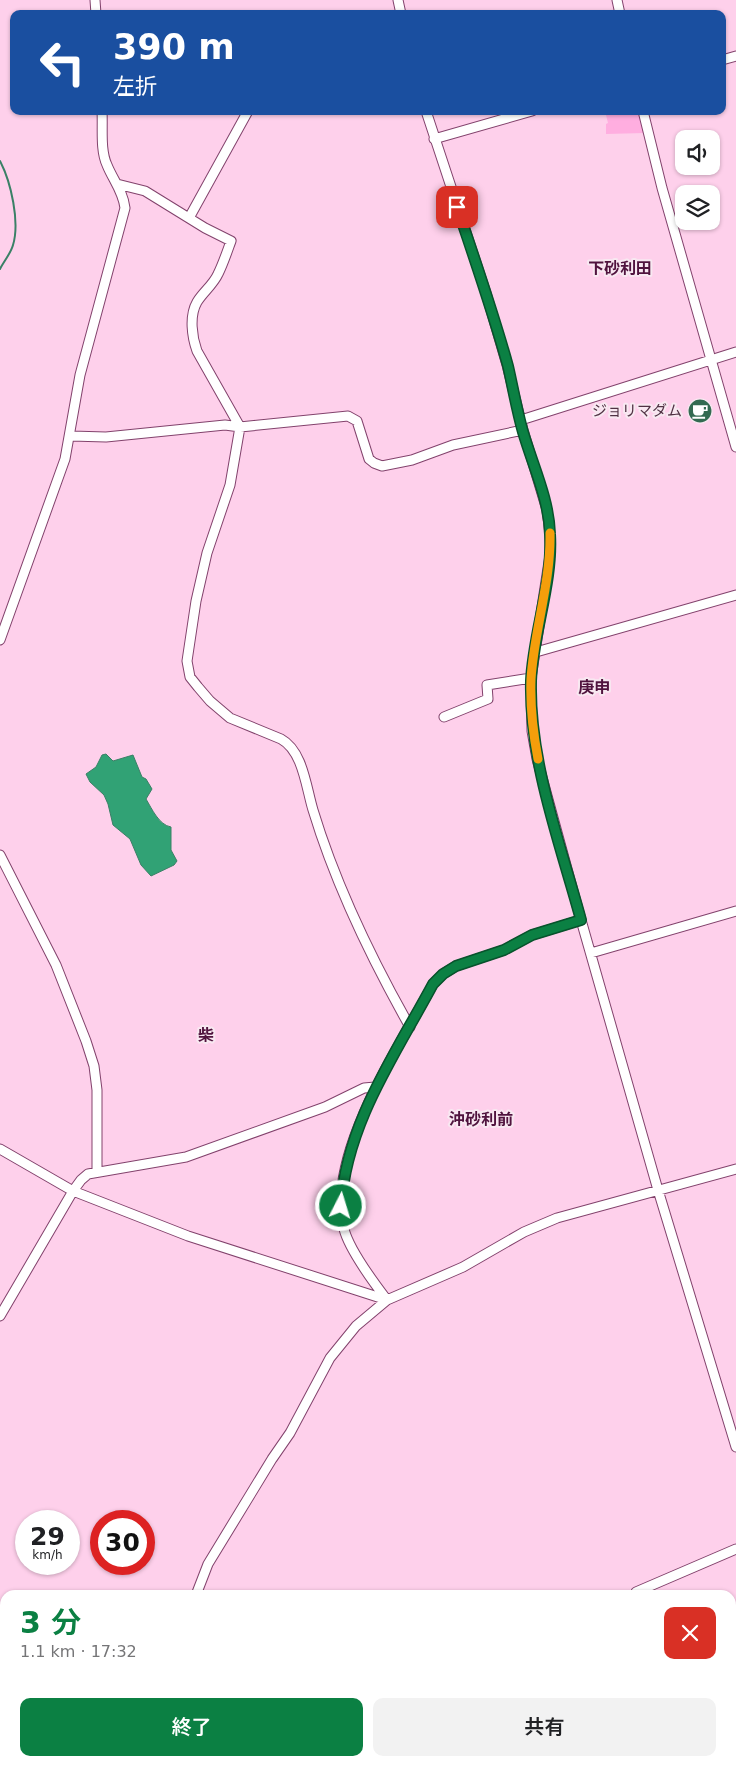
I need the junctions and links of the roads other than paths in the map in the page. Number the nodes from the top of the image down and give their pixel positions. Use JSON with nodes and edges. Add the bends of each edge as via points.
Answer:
{"nodes":[{"id":1,"x":102,"y":115,"type":"edge"},
{"id":2,"x":246,"y":115,"type":"edge"},
{"id":3,"x":427,"y":115,"type":"edge"},
{"id":4,"x":518,"y":115,"type":"edge"},
{"id":5,"x":644,"y":115,"type":"edge"},
{"id":6,"x":434,"y":139,"type":"junction"},
{"id":7,"x":117,"y":184,"type":"junction"},
{"id":8,"x":189,"y":218,"type":"junction"},
{"id":9,"x":736,"y":352,"type":"edge"},
{"id":10,"x":713,"y":360,"type":"junction"},
{"id":11,"x":521,"y":420,"type":"junction"},
{"id":12,"x":240,"y":427,"type":"junction"},
{"id":13,"x":523,"y":430,"type":"junction"},
{"id":14,"x":70,"y":436,"type":"junction"},
{"id":15,"x":736,"y":447,"type":"edge"},
{"id":16,"x":736,"y":595,"type":"edge"},
{"id":17,"x":0,"y":640,"type":"edge"},
{"id":18,"x":536,"y":652,"type":"junction"},
{"id":19,"x":531,"y":678,"type":"junction"},
{"id":20,"x":444,"y":718,"type":"dead end"},
{"id":21,"x":0,"y":855,"type":"edge"},
{"id":22,"x":736,"y":911,"type":"edge"},
{"id":23,"x":581,"y":920,"type":"junction"},
{"id":24,"x":591,"y":953,"type":"junction"},
{"id":25,"x":410,"y":1027,"type":"junction"},
{"id":26,"x":375,"y":1087,"type":"junction"},
{"id":27,"x":0,"y":1149,"type":"edge"},
{"id":28,"x":736,"y":1169,"type":"edge"},
{"id":29,"x":97,"y":1172,"type":"junction"},
{"id":30,"x":658,"y":1190,"type":"junction"},
{"id":31,"x":73,"y":1191,"type":"junction"},
{"id":32,"x":388,"y":1300,"type":"junction"},
{"id":33,"x":0,"y":1316,"type":"edge"},
{"id":34,"x":736,"y":1447,"type":"edge"},
{"id":35,"x":736,"y":1549,"type":"edge"},
{"id":36,"x":198,"y":1590,"type":"edge"},
{"id":37,"x":641,"y":1590,"type":"edge"}],
"edges":[{"from":1,"to":7,"type":"street","via":[[106,164]]},
{"from":2,"to":8,"type":"street"},
{"from":3,"to":6,"type":"street"},
{"from":4,"to":6,"type":"street"},
{"from":5,"to":10,"type":"street"},
{"from":6,"to":11,"type":"street","via":[[486,293]]},
{"from":7,"to":8,"type":"street","via":[[145,191]]},
{"from":7,"to":14,"type":"street","via":[[124,197],[125,208],[80,375]]},
{"from":8,"to":12,"type":"street","via":[[230,241],[218,274],[197,303],[193,338],[197,351]]},
{"from":9,"to":10,"type":"street"},
{"from":10,"to":11,"type":"street"},
{"from":10,"to":15,"type":"street"},
{"from":11,"to":13,"type":"street"},
{"from":12,"to":13,"type":"street","via":[[348,416],[357,421],[370,459],[382,466]]},
{"from":12,"to":14,"type":"street","via":[[225,425],[106,437]]},
{"from":12,"to":25,"type":"street","via":[[230,485],[207,553],[196,601],[187,661],[190,677],[230,718],[289,743],[297,755],[344,894],[380,973]]},
{"from":13,"to":18,"type":"street","via":[[547,510],[550,534],[548,574]]},
{"from":14,"to":17,"type":"street","via":[[61,472]]},
{"from":16,"to":18,"type":"street"},
{"from":18,"to":19,"type":"street"},
{"from":19,"to":20,"type":"street","via":[[487,684],[488,698]]},
{"from":19,"to":23,"type":"street","via":[[532,730]]},
{"from":21,"to":29,"type":"street","via":[[56,965],[94,1066]]},
{"from":22,"to":24,"type":"street"},
{"from":23,"to":24,"type":"street"},
{"from":23,"to":25,"type":"street","via":[[532,935],[504,950],[456,966],[443,974],[433,984]]},
{"from":24,"to":30,"type":"street"},
{"from":25,"to":26,"type":"street"},
{"from":26,"to":29,"type":"street","via":[[364,1088],[325,1107],[186,1157]]},
{"from":26,"to":32,"type":"street","via":[[356,1131],[342,1186],[341,1206],[344,1230],[356,1254]]},
{"from":27,"to":31,"type":"street"},
{"from":28,"to":30,"type":"street"},
{"from":29,"to":31,"type":"street","via":[[88,1174]]},
{"from":30,"to":32,"type":"street","via":[[557,1218],[524,1232],[463,1267]]},
{"from":30,"to":34,"type":"street"},
{"from":31,"to":32,"type":"street","via":[[188,1236]]},
{"from":31,"to":33,"type":"street"},
{"from":32,"to":36,"type":"street","via":[[356,1326],[330,1358],[290,1433],[208,1564]]},
{"from":35,"to":37,"type":"street"}]}
